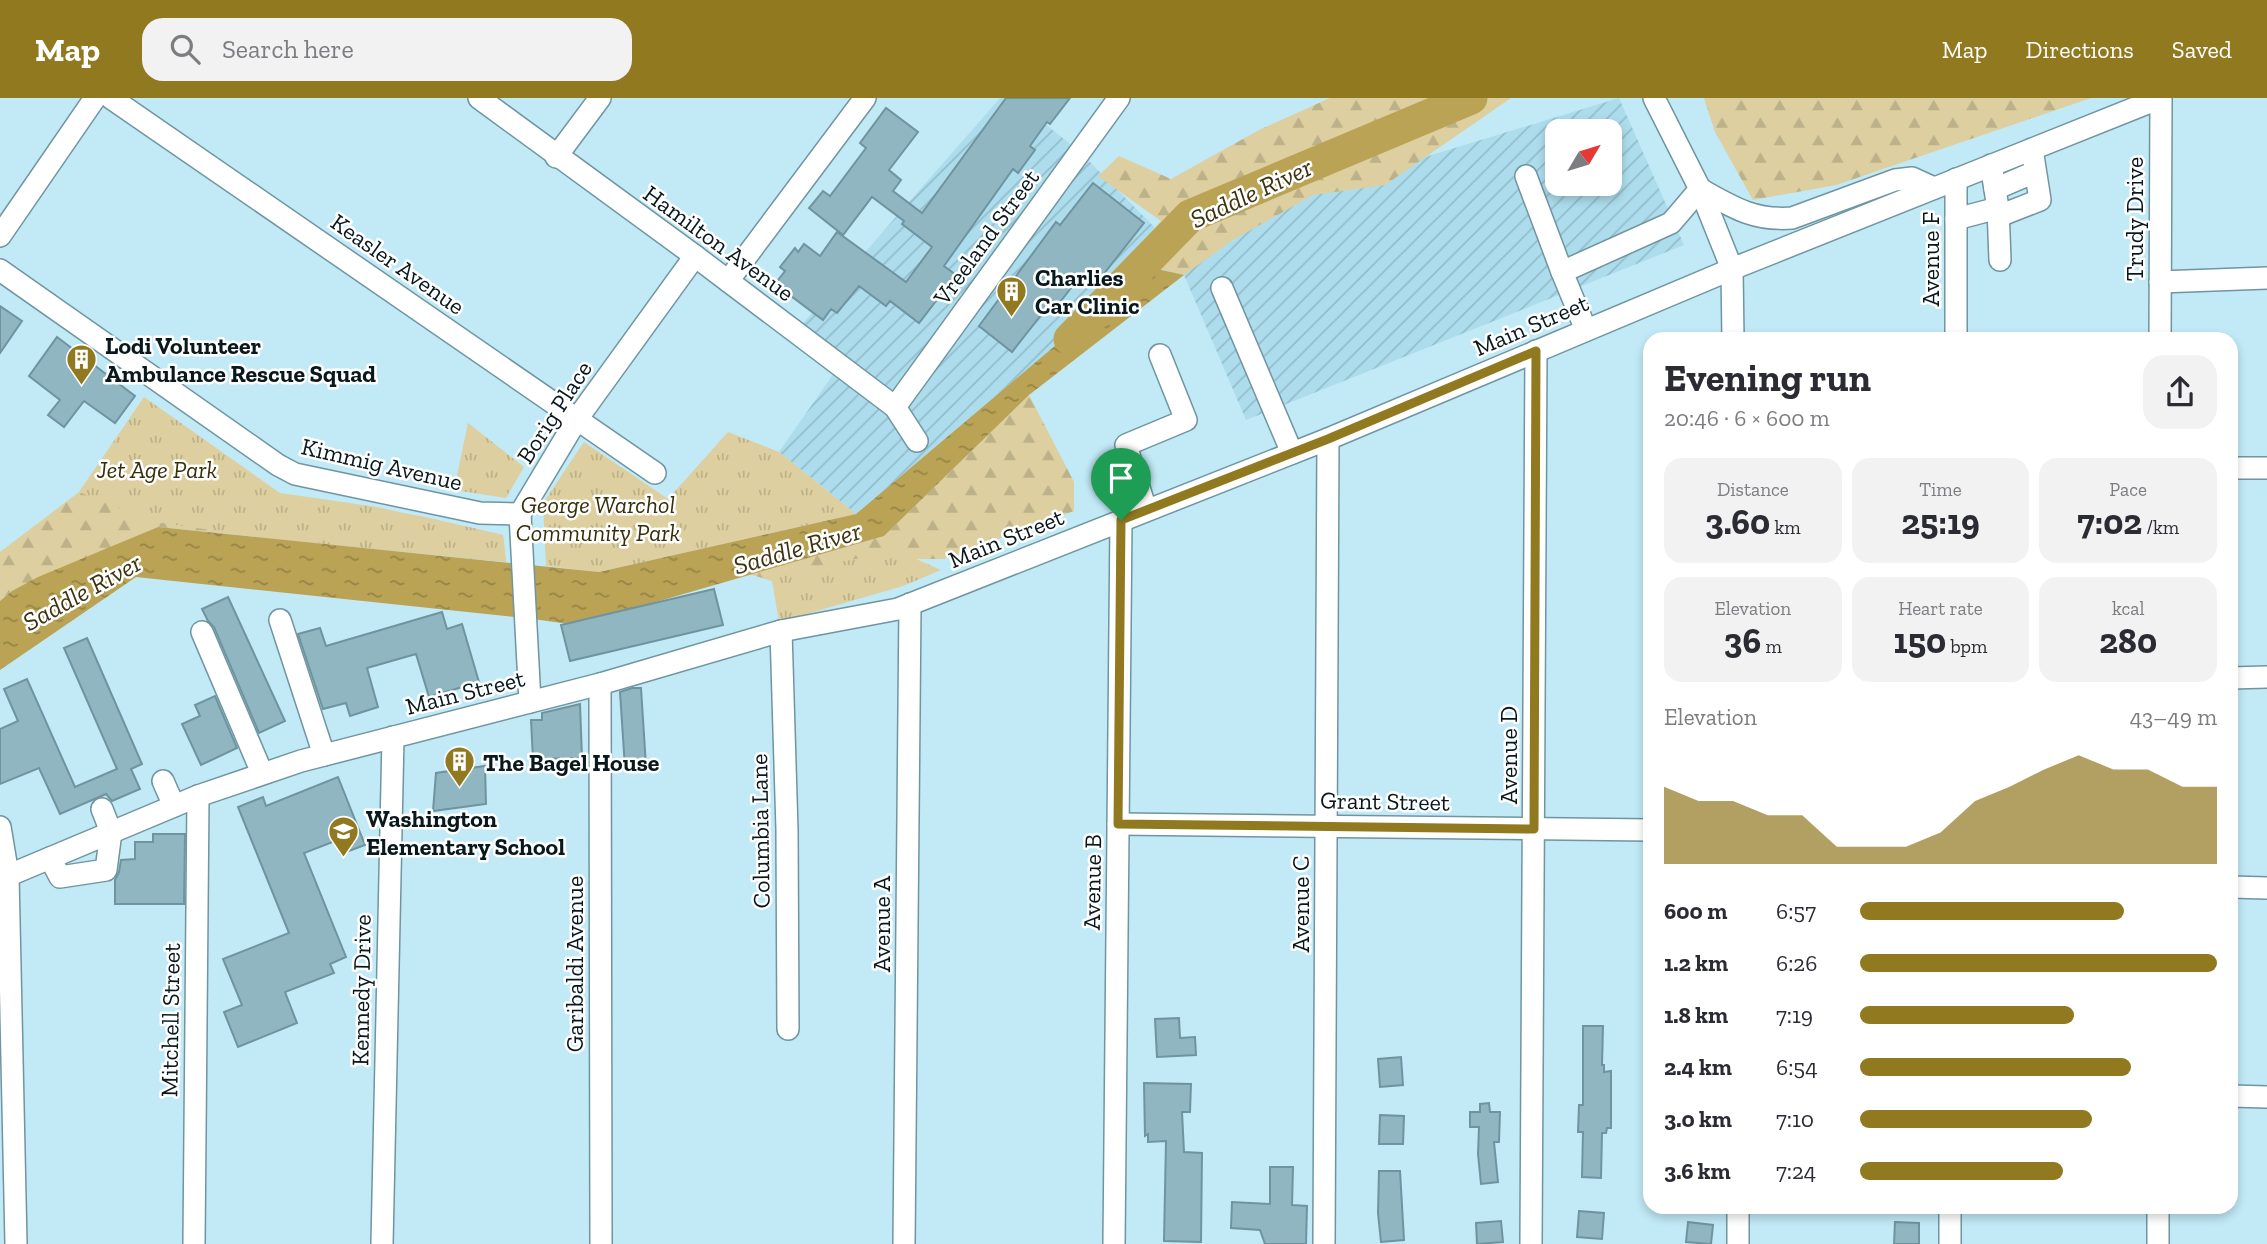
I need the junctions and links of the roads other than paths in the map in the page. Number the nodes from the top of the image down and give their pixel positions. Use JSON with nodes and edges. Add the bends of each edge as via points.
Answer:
{"nodes":[{"id":1,"x":95,"y":98,"type":"edge"},
{"id":2,"x":111,"y":98,"type":"edge"},
{"id":3,"x":479,"y":98,"type":"edge"},
{"id":4,"x":600,"y":98,"type":"edge"},
{"id":5,"x":865,"y":98,"type":"edge"},
{"id":6,"x":1119,"y":98,"type":"edge"},
{"id":7,"x":1654,"y":98,"type":"edge"},
{"id":8,"x":2160,"y":98,"type":"edge"},
{"id":9,"x":2032,"y":149,"type":"junction"},
{"id":10,"x":556,"y":156,"type":"junction"},
{"id":11,"x":1991,"y":165,"type":"junction"},
{"id":12,"x":1526,"y":176,"type":"dead end"},
{"id":13,"x":1956,"y":179,"type":"junction"},
{"id":14,"x":1934,"y":188,"type":"junction"},
{"id":15,"x":1700,"y":189,"type":"junction"},
{"id":16,"x":1998,"y":204,"type":"junction"},
{"id":17,"x":1956,"y":219,"type":"junction"},
{"id":18,"x":0,"y":236,"type":"edge"},
{"id":19,"x":695,"y":256,"type":"junction"},
{"id":20,"x":2000,"y":260,"type":"dead end"},
{"id":21,"x":1732,"y":269,"type":"junction"},
{"id":22,"x":0,"y":270,"type":"edge"},
{"id":23,"x":1562,"y":272,"type":"junction"},
{"id":24,"x":2267,"y":278,"type":"edge"},
{"id":25,"x":728,"y":281,"type":"junction"},
{"id":26,"x":2160,"y":282,"type":"junction"},
{"id":27,"x":1223,"y":288,"type":"dead end"},
{"id":28,"x":1586,"y":330,"type":"junction"},
{"id":29,"x":1733,"y":332,"type":"edge"},
{"id":30,"x":1956,"y":332,"type":"edge"},
{"id":31,"x":2160,"y":332,"type":"edge"},
{"id":32,"x":1536,"y":351,"type":"junction"},
{"id":33,"x":1160,"y":355,"type":"dead end"},
{"id":34,"x":895,"y":407,"type":"junction"},
{"id":35,"x":577,"y":419,"type":"junction"},
{"id":36,"x":1328,"y":439,"type":"junction"},
{"id":37,"x":917,"y":441,"type":"dead end"},
{"id":38,"x":1292,"y":453,"type":"junction"},
{"id":39,"x":2238,"y":468,"type":"edge"},
{"id":40,"x":2267,"y":468,"type":"edge"},
{"id":41,"x":655,"y":473,"type":"dead end"},
{"id":42,"x":1146,"y":510,"type":"junction"},
{"id":43,"x":520,"y":514,"type":"junction"},
{"id":44,"x":1121,"y":520,"type":"junction"},
{"id":45,"x":910,"y":604,"type":"junction"},
{"id":46,"x":280,"y":620,"type":"dead end"},
{"id":47,"x":781,"y":631,"type":"junction"},
{"id":48,"x":202,"y":632,"type":"dead end"},
{"id":49,"x":2267,"y":677,"type":"edge"},
{"id":50,"x":2238,"y":678,"type":"edge"},
{"id":51,"x":600,"y":684,"type":"junction"},
{"id":52,"x":530,"y":702,"type":"junction"},
{"id":53,"x":393,"y":737,"type":"junction"},
{"id":54,"x":324,"y":755,"type":"junction"},
{"id":55,"x":262,"y":773,"type":"junction"},
{"id":56,"x":163,"y":780,"type":"dead end"},
{"id":57,"x":198,"y":796,"type":"junction"},
{"id":58,"x":174,"y":806,"type":"junction"},
{"id":59,"x":102,"y":809,"type":"dead end"},
{"id":60,"x":1118,"y":824,"type":"junction"},
{"id":61,"x":1326,"y":826,"type":"junction"},
{"id":62,"x":0,"y":827,"type":"edge"},
{"id":63,"x":1534,"y":829,"type":"junction"},
{"id":64,"x":1643,"y":830,"type":"edge"},
{"id":65,"x":111,"y":832,"type":"junction"},
{"id":66,"x":50,"y":858,"type":"junction"},
{"id":67,"x":4,"y":877,"type":"edge"},
{"id":68,"x":2238,"y":887,"type":"edge"},
{"id":69,"x":2267,"y":888,"type":"edge"},
{"id":70,"x":788,"y":1029,"type":"dead end"},
{"id":71,"x":2238,"y":1096,"type":"edge"},
{"id":72,"x":2267,"y":1097,"type":"edge"},
{"id":73,"x":7,"y":1170,"type":"edge"},
{"id":74,"x":1738,"y":1214,"type":"edge"},
{"id":75,"x":1950,"y":1214,"type":"edge"},
{"id":76,"x":2158,"y":1214,"type":"edge"},
{"id":77,"x":8,"y":1222,"type":"edge"},
{"id":78,"x":16,"y":1244,"type":"edge"},
{"id":79,"x":194,"y":1244,"type":"edge"},
{"id":80,"x":382,"y":1244,"type":"edge"},
{"id":81,"x":601,"y":1244,"type":"edge"},
{"id":82,"x":904,"y":1244,"type":"edge"},
{"id":83,"x":1114,"y":1244,"type":"edge"},
{"id":84,"x":1324,"y":1244,"type":"edge"},
{"id":85,"x":1531,"y":1244,"type":"edge"},
{"id":86,"x":1738,"y":1244,"type":"edge"},
{"id":87,"x":1950,"y":1244,"type":"edge"},
{"id":88,"x":2158,"y":1244,"type":"edge"}],
"edges":[{"from":1,"to":18,"type":"street"},
{"from":2,"to":35,"type":"street","name":"Keasler Avenue"},
{"from":3,"to":10,"type":"street","name":"Hamilton Avenue"},
{"from":4,"to":10,"type":"street"},
{"from":5,"to":25,"type":"street"},
{"from":6,"to":34,"type":"street","name":"Vreeland Street"},
{"from":7,"to":15,"type":"street"},
{"from":8,"to":9,"type":"street","name":"Main Street"},
{"from":8,"to":26,"type":"street","name":"Trudy Drive"},
{"from":9,"to":11,"type":"street","name":"Main Street"},
{"from":9,"to":16,"type":"street","via":[[2035,172]]},
{"from":10,"to":19,"type":"street","name":"Hamilton Avenue"},
{"from":11,"to":13,"type":"street","name":"Main Street"},
{"from":11,"to":16,"type":"street"},
{"from":12,"to":23,"type":"street"},
{"from":13,"to":14,"type":"street","name":"Main Street"},
{"from":13,"to":17,"type":"street","name":"Avenue F"},
{"from":14,"to":15,"type":"street","via":[[1912,178],[1895,180],[1779,219],[1753,216]]},
{"from":14,"to":21,"type":"street","name":"Main Street"},
{"from":15,"to":21,"type":"street"},
{"from":15,"to":23,"type":"street","via":[[1671,223]]},
{"from":16,"to":17,"type":"street"},
{"from":16,"to":20,"type":"street"},
{"from":17,"to":30,"type":"street","name":"Avenue F"},
{"from":19,"to":25,"type":"street","name":"Hamilton Avenue"},
{"from":19,"to":35,"type":"street","name":"Borig Place"},
{"from":21,"to":28,"type":"street","name":"Main Street"},
{"from":21,"to":29,"type":"street"},
{"from":22,"to":43,"type":"street","name":"Kimmig Avenue","via":[[295,474],[480,513]]},
{"from":23,"to":28,"type":"street"},
{"from":24,"to":26,"type":"street"},
{"from":25,"to":34,"type":"street","name":"Hamilton Avenue"},
{"from":26,"to":31,"type":"street","name":"Trudy Drive"},
{"from":27,"to":38,"type":"street"},
{"from":28,"to":32,"type":"street","name":"Main Street"},
{"from":32,"to":36,"type":"street","name":"Main Street"},
{"from":32,"to":63,"type":"street","name":"Avenue D"},
{"from":33,"to":42,"type":"street","via":[[1186,420],[1126,445]]},
{"from":34,"to":37,"type":"street","name":"Hamilton Avenue"},
{"from":35,"to":41,"type":"street","name":"Keasler Avenue"},
{"from":35,"to":43,"type":"street","name":"Borig Place"},
{"from":36,"to":38,"type":"street","name":"Main Street"},
{"from":36,"to":61,"type":"street","name":"Avenue C"},
{"from":38,"to":42,"type":"street","name":"Main Street"},
{"from":39,"to":40,"type":"street"},
{"from":42,"to":44,"type":"street","name":"Main Street"},
{"from":43,"to":52,"type":"street"},
{"from":44,"to":45,"type":"street","name":"Main Street"},
{"from":44,"to":60,"type":"street","name":"Avenue B"},
{"from":45,"to":47,"type":"street","name":"Main Street"},
{"from":45,"to":82,"type":"street","name":"Avenue A"},
{"from":46,"to":54,"type":"street"},
{"from":47,"to":51,"type":"street","name":"Main Street"},
{"from":47,"to":70,"type":"street","name":"Columbia Lane"},
{"from":48,"to":55,"type":"street"},
{"from":49,"to":50,"type":"street"},
{"from":51,"to":52,"type":"street","name":"Main Street"},
{"from":51,"to":81,"type":"street","name":"Garibaldi Avenue"},
{"from":52,"to":53,"type":"street","name":"Main Street"},
{"from":53,"to":54,"type":"street","name":"Main Street"},
{"from":53,"to":80,"type":"street","name":"Kennedy Drive"},
{"from":54,"to":55,"type":"street","name":"Main Street"},
{"from":55,"to":57,"type":"street","name":"Main Street"},
{"from":56,"to":58,"type":"street"},
{"from":57,"to":58,"type":"street","name":"Main Street"},
{"from":57,"to":79,"type":"street","name":"Mitchell Street","via":[[188,974]]},
{"from":58,"to":65,"type":"street","name":"Main Street"},
{"from":59,"to":65,"type":"street"},
{"from":60,"to":61,"type":"street","name":"Grant Street"},
{"from":60,"to":83,"type":"street","name":"Avenue B"},
{"from":61,"to":63,"type":"street","name":"Grant Street"},
{"from":61,"to":84,"type":"street","name":"Avenue C"},
{"from":62,"to":67,"type":"street"},
{"from":63,"to":64,"type":"street","name":"Grant Street"},
{"from":63,"to":85,"type":"street","name":"Avenue D"},
{"from":65,"to":66,"type":"street","name":"Main Street"},
{"from":65,"to":66,"type":"street","via":[[106,870],[60,877]]},
{"from":66,"to":67,"type":"street","name":"Main Street"},
{"from":67,"to":73,"type":"street"},
{"from":68,"to":69,"type":"street"},
{"from":71,"to":72,"type":"street"},
{"from":73,"to":77,"type":"street"},
{"from":74,"to":86,"type":"street"},
{"from":75,"to":87,"type":"street"},
{"from":76,"to":88,"type":"street"},
{"from":77,"to":78,"type":"street"}]}
